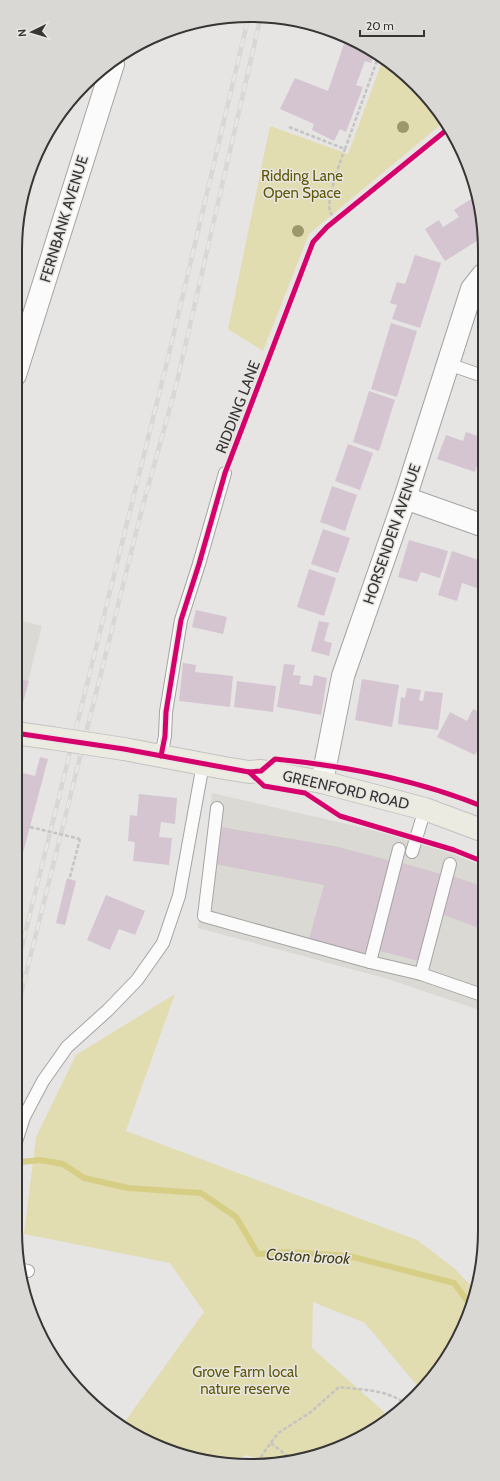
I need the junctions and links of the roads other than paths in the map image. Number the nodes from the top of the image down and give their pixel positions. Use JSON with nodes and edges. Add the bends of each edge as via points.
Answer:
{"nodes":[{"id":1,"x":112,"y":69,"type":"edge"},
{"id":2,"x":478,"y":282,"type":"edge"},
{"id":3,"x":22,"y":353,"type":"edge"},
{"id":4,"x":448,"y":364,"type":"junction"},
{"id":5,"x":478,"y":374,"type":"edge"},
{"id":6,"x":225,"y":473,"type":"dead end"},
{"id":7,"x":405,"y":498,"type":"junction"},
{"id":8,"x":478,"y":524,"type":"edge"},
{"id":9,"x":22,"y":734,"type":"edge"},
{"id":10,"x":161,"y":756,"type":"junction"},
{"id":11,"x":203,"y":764,"type":"junction"},
{"id":12,"x":322,"y":782,"type":"junction"},
{"id":13,"x":217,"y":808,"type":"dead end"},
{"id":14,"x":424,"y":809,"type":"junction"},
{"id":15,"x":478,"y":829,"type":"edge"},
{"id":16,"x":399,"y":848,"type":"dead end"},
{"id":17,"x":412,"y":852,"type":"dead end"},
{"id":18,"x":450,"y":864,"type":"dead end"},
{"id":19,"x":370,"y":962,"type":"junction"},
{"id":20,"x":421,"y":974,"type":"junction"},
{"id":21,"x":478,"y":994,"type":"edge"},
{"id":22,"x":22,"y":1123,"type":"edge"}],
"edges":[{"from":1,"to":3,"type":"street","name":"FERNBANK AVENUE"},
{"from":2,"to":4,"type":"street","name":"HORSENDEN AVENUE"},
{"from":4,"to":5,"type":"lane"},
{"from":4,"to":7,"type":"street","name":"HORSENDEN AVENUE"},
{"from":6,"to":10,"type":"lane","name":"RIDDING LANE","via":[[181,620]]},
{"from":7,"to":8,"type":"street"},
{"from":7,"to":12,"type":"street","name":"HORSENDEN AVENUE","via":[[343,676]]},
{"from":9,"to":10,"type":"main road","name":"GREENFORD ROAD","bridge":true},
{"from":10,"to":11,"type":"main road","name":"GREENFORD ROAD"},
{"from":11,"to":12,"type":"main road","name":"GREENFORD ROAD"},
{"from":11,"to":22,"type":"lane","via":[[179,896],[163,943],[137,980],[67,1047],[42,1081]]},
{"from":12,"to":14,"type":"main road","name":"GREENFORD ROAD"},
{"from":13,"to":19,"type":"lane","via":[[204,916]]},
{"from":14,"to":15,"type":"main road","name":"GREENFORD ROAD"},
{"from":14,"to":17,"type":"lane"},
{"from":16,"to":19,"type":"lane"},
{"from":18,"to":20,"type":"lane"},
{"from":19,"to":20,"type":"lane"},
{"from":20,"to":21,"type":"lane"}]}
